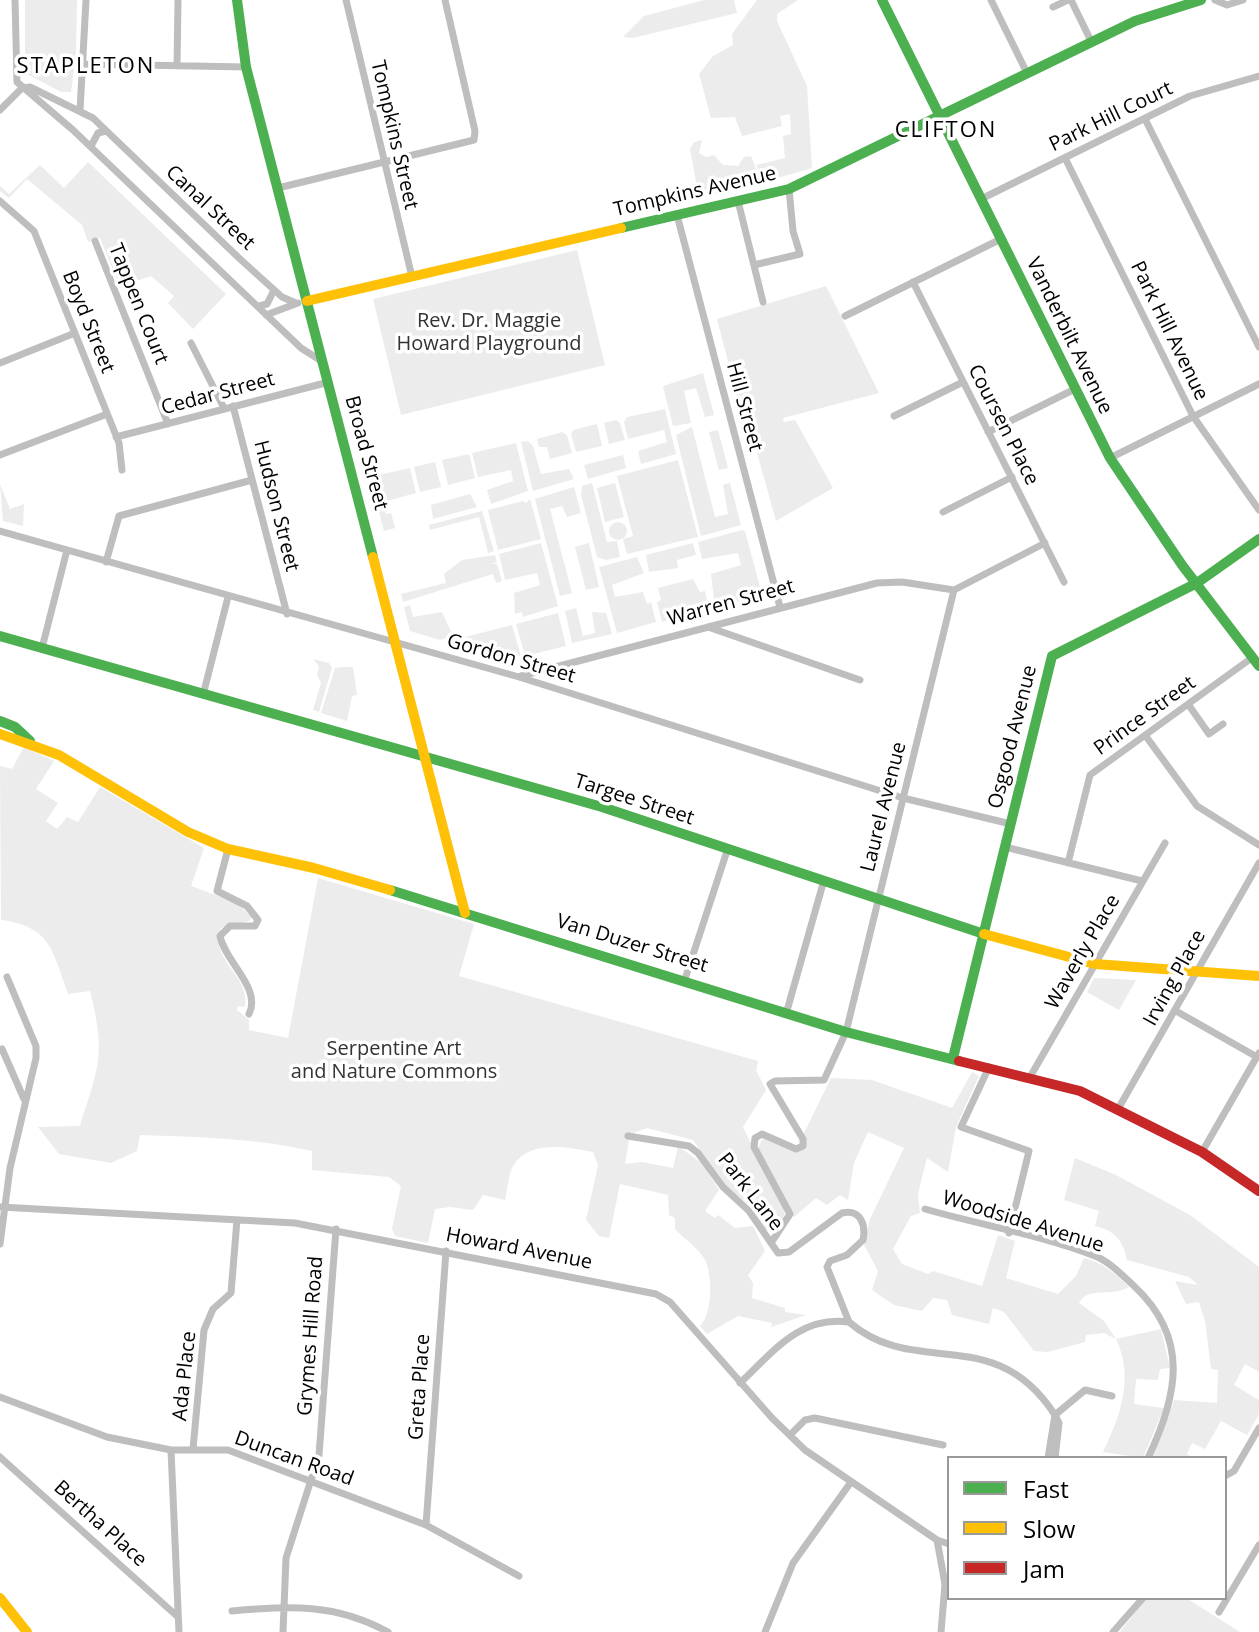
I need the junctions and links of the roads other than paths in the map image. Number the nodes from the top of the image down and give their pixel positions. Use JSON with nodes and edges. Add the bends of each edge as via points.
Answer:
{"nodes":[{"id":1,"x":15,"y":0,"type":"edge"},
{"id":2,"x":86,"y":0,"type":"edge"},
{"id":3,"x":178,"y":0,"type":"edge"},
{"id":4,"x":237,"y":0,"type":"edge"},
{"id":5,"x":346,"y":0,"type":"edge"},
{"id":6,"x":445,"y":0,"type":"edge"},
{"id":7,"x":882,"y":0,"type":"edge"},
{"id":8,"x":991,"y":0,"type":"edge"},
{"id":9,"x":1069,"y":0,"type":"edge"},
{"id":10,"x":1201,"y":0,"type":"edge"},
{"id":11,"x":1215,"y":0,"type":"edge"},
{"id":12,"x":1243,"y":0,"type":"edge"},
{"id":13,"x":1181,"y":3,"type":"edge"},
{"id":14,"x":1053,"y":7,"type":"dead end"},
{"id":15,"x":1091,"y":41,"type":"junction"},
{"id":16,"x":85,"y":64,"type":"junction"},
{"id":17,"x":177,"y":66,"type":"junction"},
{"id":18,"x":246,"y":67,"type":"junction"},
{"id":19,"x":1027,"y":73,"type":"junction"},
{"id":20,"x":1259,"y":76,"type":"edge"},
{"id":21,"x":22,"y":88,"type":"junction"},
{"id":22,"x":0,"y":110,"type":"edge"},
{"id":23,"x":80,"y":111,"type":"junction"},
{"id":24,"x":940,"y":117,"type":"junction"},
{"id":25,"x":60,"y":118,"type":"junction"},
{"id":26,"x":1145,"y":119,"type":"junction"},
{"id":27,"x":106,"y":131,"type":"junction"},
{"id":28,"x":91,"y":146,"type":"junction"},
{"id":29,"x":1065,"y":158,"type":"junction"},
{"id":30,"x":384,"y":163,"type":"junction"},
{"id":31,"x":278,"y":188,"type":"junction"},
{"id":32,"x":789,"y":189,"type":"junction"},
{"id":33,"x":981,"y":199,"type":"junction"},
{"id":34,"x":0,"y":201,"type":"edge"},
{"id":35,"x":738,"y":201,"type":"junction"},
{"id":36,"x":677,"y":215,"type":"junction"},
{"id":37,"x":1001,"y":239,"type":"junction"},
{"id":38,"x":95,"y":241,"type":"dead end"},
{"id":39,"x":754,"y":265,"type":"junction"},
{"id":40,"x":412,"y":277,"type":"junction"},
{"id":41,"x":913,"y":282,"type":"junction"},
{"id":42,"x":274,"y":290,"type":"junction"},
{"id":43,"x":302,"y":302,"type":"junction"},
{"id":44,"x":763,"y":302,"type":"dead end"},
{"id":45,"x":259,"y":306,"type":"junction"},
{"id":46,"x":266,"y":315,"type":"junction"},
{"id":47,"x":845,"y":316,"type":"dead end"},
{"id":48,"x":75,"y":333,"type":"junction"},
{"id":49,"x":191,"y":343,"type":"dead end"},
{"id":50,"x":1259,"y":347,"type":"edge"},
{"id":51,"x":0,"y":362,"type":"edge"},
{"id":52,"x":323,"y":362,"type":"junction"},
{"id":53,"x":329,"y":382,"type":"junction"},
{"id":54,"x":963,"y":382,"type":"junction"},
{"id":55,"x":1259,"y":384,"type":"edge"},
{"id":56,"x":1075,"y":389,"type":"junction"},
{"id":57,"x":228,"y":407,"type":"junction"},
{"id":58,"x":107,"y":414,"type":"junction"},
{"id":59,"x":894,"y":416,"type":"dead end"},
{"id":60,"x":1193,"y":416,"type":"junction"},
{"id":61,"x":168,"y":424,"type":"junction"},
{"id":62,"x":988,"y":432,"type":"junction"},
{"id":63,"x":116,"y":437,"type":"junction"},
{"id":64,"x":0,"y":455,"type":"edge"},
{"id":65,"x":1110,"y":458,"type":"junction"},
{"id":66,"x":122,"y":470,"type":"dead end"},
{"id":67,"x":1012,"y":477,"type":"junction"},
{"id":68,"x":252,"y":480,"type":"junction"},
{"id":69,"x":1259,"y":510,"type":"edge"},
{"id":70,"x":943,"y":512,"type":"dead end"},
{"id":71,"x":0,"y":531,"type":"edge"},
{"id":72,"x":1259,"y":539,"type":"edge"},
{"id":73,"x":1045,"y":543,"type":"junction"},
{"id":74,"x":67,"y":550,"type":"junction"},
{"id":75,"x":106,"y":562,"type":"junction"},
{"id":76,"x":1064,"y":582,"type":"dead end"},
{"id":77,"x":1197,"y":583,"type":"junction"},
{"id":78,"x":954,"y":590,"type":"junction"},
{"id":79,"x":228,"y":597,"type":"junction"},
{"id":80,"x":780,"y":607,"type":"junction"},
{"id":81,"x":287,"y":614,"type":"junction"},
{"id":82,"x":706,"y":626,"type":"junction"},
{"id":83,"x":0,"y":636,"type":"edge"},
{"id":84,"x":397,"y":644,"type":"junction"},
{"id":85,"x":42,"y":648,"type":"junction"},
{"id":86,"x":1256,"y":662,"type":"edge"},
{"id":87,"x":519,"y":677,"type":"junction"},
{"id":88,"x":860,"y":680,"type":"dead end"},
{"id":89,"x":203,"y":695,"type":"junction"},
{"id":90,"x":1188,"y":704,"type":"junction"},
{"id":91,"x":0,"y":721,"type":"edge"},
{"id":92,"x":1223,"y":724,"type":"dead end"},
{"id":93,"x":0,"y":734,"type":"edge"},
{"id":94,"x":1145,"y":735,"type":"junction"},
{"id":95,"x":31,"y":743,"type":"junction"},
{"id":96,"x":427,"y":758,"type":"junction"},
{"id":97,"x":903,"y":798,"type":"junction"},
{"id":98,"x":1011,"y":824,"type":"junction"},
{"id":99,"x":1165,"y":843,"type":"dead end"},
{"id":100,"x":1259,"y":845,"type":"edge"},
{"id":101,"x":1005,"y":847,"type":"junction"},
{"id":102,"x":728,"y":848,"type":"junction"},
{"id":103,"x":228,"y":849,"type":"junction"},
{"id":104,"x":1068,"y":863,"type":"junction"},
{"id":105,"x":1259,"y":863,"type":"edge"},
{"id":106,"x":824,"y":880,"type":"junction"},
{"id":107,"x":1142,"y":881,"type":"junction"},
{"id":108,"x":878,"y":898,"type":"junction"},
{"id":109,"x":465,"y":913,"type":"junction"},
{"id":110,"x":983,"y":935,"type":"junction"},
{"id":111,"x":1095,"y":964,"type":"junction"},
{"id":112,"x":1196,"y":971,"type":"junction"},
{"id":113,"x":1259,"y":976,"type":"edge"},
{"id":114,"x":7,"y":977,"type":"dead end"},
{"id":115,"x":685,"y":979,"type":"junction"},
{"id":116,"x":1176,"y":1011,"type":"junction"},
{"id":117,"x":249,"y":1014,"type":"dead end"},
{"id":118,"x":786,"y":1014,"type":"junction"},
{"id":119,"x":846,"y":1032,"type":"junction"},
{"id":120,"x":2,"y":1049,"type":"edge"},
{"id":121,"x":1258,"y":1055,"type":"edge"},
{"id":122,"x":953,"y":1058,"type":"junction"},
{"id":123,"x":989,"y":1067,"type":"junction"},
{"id":124,"x":1030,"y":1077,"type":"junction"},
{"id":125,"x":24,"y":1099,"type":"junction"},
{"id":126,"x":1118,"y":1109,"type":"junction"},
{"id":127,"x":628,"y":1136,"type":"dead end"},
{"id":128,"x":1202,"y":1152,"type":"junction"},
{"id":129,"x":1259,"y":1191,"type":"edge"},
{"id":130,"x":2,"y":1207,"type":"edge"},
{"id":131,"x":925,"y":1209,"type":"dead end"},
{"id":132,"x":237,"y":1220,"type":"junction"},
{"id":133,"x":336,"y":1229,"type":"junction"},
{"id":134,"x":1009,"y":1233,"type":"junction"},
{"id":135,"x":771,"y":1243,"type":"junction"},
{"id":136,"x":0,"y":1244,"type":"edge"},
{"id":137,"x":446,"y":1251,"type":"junction"},
{"id":138,"x":849,"y":1322,"type":"junction"},
{"id":139,"x":740,"y":1383,"type":"junction"},
{"id":140,"x":1112,"y":1396,"type":"dead end"},
{"id":141,"x":0,"y":1397,"type":"edge"},
{"id":142,"x":1055,"y":1415,"type":"junction"},
{"id":143,"x":1259,"y":1428,"type":"edge"},
{"id":144,"x":790,"y":1435,"type":"junction"},
{"id":145,"x":943,"y":1445,"type":"dead end"},
{"id":146,"x":193,"y":1449,"type":"junction"},
{"id":147,"x":171,"y":1450,"type":"junction"},
{"id":148,"x":1048,"y":1456,"type":"edge"},
{"id":149,"x":1055,"y":1456,"type":"edge"},
{"id":150,"x":1149,"y":1456,"type":"edge"},
{"id":151,"x":0,"y":1457,"type":"edge"},
{"id":152,"x":1227,"y":1475,"type":"edge"},
{"id":153,"x":313,"y":1482,"type":"junction"},
{"id":154,"x":851,"y":1482,"type":"junction"},
{"id":155,"x":426,"y":1525,"type":"junction"},
{"id":156,"x":937,"y":1540,"type":"junction"},
{"id":157,"x":947,"y":1543,"type":"edge"},
{"id":158,"x":1259,"y":1545,"type":"edge"},
{"id":159,"x":519,"y":1576,"type":"dead end"},
{"id":160,"x":947,"y":1582,"type":"edge"},
{"id":161,"x":0,"y":1598,"type":"edge"},
{"id":162,"x":1227,"y":1599,"type":"edge"},
{"id":163,"x":1141,"y":1600,"type":"edge"},
{"id":164,"x":1226,"y":1600,"type":"edge"},
{"id":165,"x":281,"y":1607,"type":"junction"},
{"id":166,"x":232,"y":1611,"type":"dead end"},
{"id":167,"x":1219,"y":1612,"type":"dead end"},
{"id":168,"x":178,"y":1617,"type":"junction"},
{"id":169,"x":27,"y":1632,"type":"edge"},
{"id":170,"x":179,"y":1632,"type":"edge"},
{"id":171,"x":283,"y":1632,"type":"edge"},
{"id":172,"x":388,"y":1632,"type":"edge"},
{"id":173,"x":765,"y":1632,"type":"edge"},
{"id":174,"x":941,"y":1632,"type":"edge"},
{"id":175,"x":1113,"y":1632,"type":"edge"}],
"edges":[{"from":1,"to":21,"type":"street","via":[[15,75]]},
{"from":2,"to":16,"type":"street"},
{"from":3,"to":17,"type":"street"},
{"from":4,"to":18,"type":"street","name":"Broad Street"},
{"from":5,"to":30,"type":"street","name":"Tompkins Street"},
{"from":6,"to":30,"type":"street","via":[[474,140]]},
{"from":7,"to":24,"type":"street","name":"Vanderbilt Avenue"},
{"from":8,"to":19,"type":"street"},
{"from":9,"to":14,"type":"street"},
{"from":9,"to":15,"type":"street"},
{"from":10,"to":13,"type":"street","name":"Tompkins Avenue"},
{"from":11,"to":12,"type":"street","via":[[1227,5]]},
{"from":13,"to":15,"type":"street","name":"Tompkins Avenue"},
{"from":15,"to":19,"type":"street","name":"Tompkins Avenue"},
{"from":16,"to":17,"type":"street"},
{"from":16,"to":23,"type":"street"},
{"from":17,"to":18,"type":"street"},
{"from":18,"to":31,"type":"street","name":"Broad Street"},
{"from":19,"to":24,"type":"street","name":"Tompkins Avenue"},
{"from":20,"to":26,"type":"street","name":"Park Hill Court","via":[[1190,96]]},
{"from":21,"to":22,"type":"street"},
{"from":21,"to":23,"type":"street","name":"Canal Street"},
{"from":21,"to":25,"type":"street","name":"Canal Street"},
{"from":23,"to":25,"type":"street"},
{"from":23,"to":27,"type":"street","name":"Canal Street"},
{"from":24,"to":32,"type":"street","name":"Tompkins Avenue"},
{"from":24,"to":33,"type":"street","name":"Vanderbilt Avenue"},
{"from":25,"to":28,"type":"street","name":"Canal Street"},
{"from":26,"to":29,"type":"street","name":"Park Hill Court"},
{"from":26,"to":50,"type":"street"},
{"from":27,"to":28,"type":"street","via":[[98,133]]},
{"from":27,"to":42,"type":"street","name":"Canal Street"},
{"from":28,"to":45,"type":"street","name":"Canal Street"},
{"from":29,"to":33,"type":"street","name":"Park Hill Court"},
{"from":29,"to":60,"type":"street","name":"Park Hill Avenue"},
{"from":30,"to":31,"type":"street"},
{"from":30,"to":40,"type":"street","name":"Tompkins Street"},
{"from":31,"to":43,"type":"street","name":"Broad Street"},
{"from":32,"to":35,"type":"street","name":"Tompkins Avenue"},
{"from":32,"to":39,"type":"street","via":[[800,254]]},
{"from":33,"to":37,"type":"street","name":"Vanderbilt Avenue"},
{"from":34,"to":48,"type":"street","name":"Boyd Street","via":[[34,231]]},
{"from":35,"to":36,"type":"street","name":"Tompkins Avenue"},
{"from":35,"to":39,"type":"street"},
{"from":36,"to":40,"type":"street","name":"Tompkins Avenue"},
{"from":36,"to":80,"type":"street","name":"Hill Street"},
{"from":37,"to":41,"type":"street"},
{"from":37,"to":56,"type":"street","name":"Vanderbilt Avenue"},
{"from":38,"to":61,"type":"street","name":"Tappen Court"},
{"from":39,"to":44,"type":"street"},
{"from":40,"to":43,"type":"street","name":"Tompkins Avenue"},
{"from":41,"to":47,"type":"street"},
{"from":41,"to":54,"type":"street","name":"Coursen Place"},
{"from":42,"to":43,"type":"street","name":"Canal Street"},
{"from":42,"to":45,"type":"street","via":[[267,304]]},
{"from":43,"to":46,"type":"street"},
{"from":43,"to":52,"type":"street","name":"Broad Street"},
{"from":45,"to":46,"type":"street","name":"Canal Street"},
{"from":46,"to":52,"type":"street","name":"Canal Street"},
{"from":48,"to":51,"type":"street"},
{"from":48,"to":58,"type":"street","name":"Boyd Street"},
{"from":49,"to":57,"type":"street","name":"Hudson Street"},
{"from":52,"to":53,"type":"street","name":"Broad Street"},
{"from":53,"to":57,"type":"street","name":"Cedar Street"},
{"from":53,"to":84,"type":"street","name":"Broad Street"},
{"from":54,"to":59,"type":"street"},
{"from":54,"to":62,"type":"street","name":"Coursen Place"},
{"from":55,"to":60,"type":"street"},
{"from":56,"to":62,"type":"street"},
{"from":56,"to":65,"type":"street","name":"Vanderbilt Avenue"},
{"from":57,"to":61,"type":"street","name":"Cedar Street"},
{"from":57,"to":68,"type":"street","name":"Hudson Street"},
{"from":58,"to":63,"type":"street","name":"Boyd Street"},
{"from":58,"to":64,"type":"street"},
{"from":60,"to":65,"type":"street"},
{"from":60,"to":69,"type":"street","name":"Park Hill Avenue"},
{"from":61,"to":63,"type":"street","name":"Cedar Street"},
{"from":62,"to":67,"type":"street","name":"Coursen Place"},
{"from":63,"to":66,"type":"street","name":"Boyd Street"},
{"from":65,"to":77,"type":"street","name":"Vanderbilt Avenue"},
{"from":67,"to":70,"type":"street"},
{"from":67,"to":73,"type":"street","name":"Coursen Place"},
{"from":68,"to":75,"type":"street","via":[[119,516]]},
{"from":68,"to":81,"type":"street","name":"Hudson Street"},
{"from":71,"to":74,"type":"street","name":"Gordon Street"},
{"from":72,"to":77,"type":"street","name":"Osgood Avenue"},
{"from":73,"to":76,"type":"street","name":"Coursen Place"},
{"from":73,"to":78,"type":"street"},
{"from":74,"to":75,"type":"street","name":"Gordon Street"},
{"from":74,"to":85,"type":"street"},
{"from":75,"to":79,"type":"street","name":"Gordon Street"},
{"from":77,"to":86,"type":"street","name":"Vanderbilt Avenue"},
{"from":77,"to":98,"type":"street","name":"Osgood Avenue","via":[[1052,656]]},
{"from":78,"to":80,"type":"street","name":"Warren Street","via":[[912,582],[878,583]]},
{"from":78,"to":97,"type":"street","name":"Laurel Avenue"},
{"from":79,"to":81,"type":"street","name":"Gordon Street"},
{"from":79,"to":89,"type":"street"},
{"from":80,"to":82,"type":"street","name":"Warren Street"},
{"from":81,"to":84,"type":"street","name":"Gordon Street"},
{"from":82,"to":87,"type":"street","name":"Warren Street"},
{"from":82,"to":88,"type":"street"},
{"from":83,"to":85,"type":"street","name":"Targee Street"},
{"from":84,"to":87,"type":"street","name":"Gordon Street"},
{"from":84,"to":96,"type":"street","name":"Broad Street"},
{"from":85,"to":89,"type":"street","name":"Targee Street"},
{"from":86,"to":90,"type":"street","name":"Prince Street"},
{"from":87,"to":97,"type":"street","name":"Gordon Street"},
{"from":89,"to":96,"type":"street","name":"Targee Street"},
{"from":90,"to":92,"type":"street","via":[[1209,734]]},
{"from":90,"to":94,"type":"street","name":"Prince Street"},
{"from":91,"to":95,"type":"street","name":"Van Duzer Street"},
{"from":93,"to":95,"type":"street"},
{"from":94,"to":100,"type":"street","via":[[1197,806]]},
{"from":94,"to":104,"type":"street","name":"Prince Street","via":[[1090,775]]},
{"from":95,"to":103,"type":"street","name":"Van Duzer Street"},
{"from":96,"to":102,"type":"street","name":"Targee Street"},
{"from":96,"to":109,"type":"street","name":"Broad Street"},
{"from":97,"to":98,"type":"street","name":"Gordon Street"},
{"from":97,"to":108,"type":"street","name":"Laurel Avenue"},
{"from":98,"to":101,"type":"street","name":"Osgood Avenue"},
{"from":99,"to":107,"type":"street","name":"Waverly Place"},
{"from":101,"to":104,"type":"street"},
{"from":101,"to":110,"type":"street","name":"Osgood Avenue"},
{"from":102,"to":106,"type":"street","name":"Targee Street"},
{"from":102,"to":115,"type":"street"},
{"from":103,"to":109,"type":"street","name":"Van Duzer Street","via":[[314,868]]},
{"from":103,"to":117,"type":"street","via":[[217,891],[247,906],[258,920],[255,926],[230,926],[220,936],[222,950],[251,993]]},
{"from":104,"to":107,"type":"street"},
{"from":105,"to":112,"type":"street","name":"Irving Place"},
{"from":106,"to":108,"type":"street","name":"Targee Street"},
{"from":106,"to":118,"type":"street"},
{"from":107,"to":111,"type":"street","name":"Waverly Place"},
{"from":108,"to":110,"type":"street","name":"Targee Street"},
{"from":108,"to":119,"type":"street","name":"Laurel Avenue"},
{"from":109,"to":115,"type":"street","name":"Van Duzer Street"},
{"from":110,"to":111,"type":"street","name":"Targee Street"},
{"from":110,"to":122,"type":"street","name":"Osgood Avenue"},
{"from":111,"to":112,"type":"street","name":"Targee Street"},
{"from":111,"to":124,"type":"street","name":"Waverly Place"},
{"from":112,"to":113,"type":"street","name":"Targee Street"},
{"from":112,"to":116,"type":"street","name":"Irving Place"},
{"from":114,"to":125,"type":"street","via":[[36,1046]]},
{"from":115,"to":118,"type":"street","name":"Van Duzer Street"},
{"from":116,"to":121,"type":"street"},
{"from":116,"to":126,"type":"street","name":"Irving Place"},
{"from":118,"to":119,"type":"street","name":"Van Duzer Street"},
{"from":119,"to":122,"type":"street","name":"Van Duzer Street"},
{"from":119,"to":135,"type":"street","name":"Laurel Avenue","via":[[824,1080],[770,1084],[804,1142],[796,1149],[762,1134],[755,1138],[754,1147],[790,1214]]},
{"from":120,"to":125,"type":"street"},
{"from":121,"to":128,"type":"street"},
{"from":122,"to":123,"type":"street","name":"Van Duzer Street"},
{"from":123,"to":124,"type":"street","name":"Van Duzer Street"},
{"from":123,"to":134,"type":"street","via":[[961,1127],[1029,1151]]},
{"from":124,"to":126,"type":"street","name":"Van Duzer Street"},
{"from":125,"to":130,"type":"street"},
{"from":126,"to":128,"type":"street","name":"Van Duzer Street"},
{"from":127,"to":135,"type":"street","name":"Park Lane","via":[[689,1146]]},
{"from":128,"to":129,"type":"street","name":"Van Duzer Street"},
{"from":130,"to":132,"type":"street","name":"Howard Avenue"},
{"from":130,"to":136,"type":"street"},
{"from":131,"to":134,"type":"street","name":"Woodside Avenue"},
{"from":132,"to":133,"type":"street","name":"Howard Avenue"},
{"from":132,"to":146,"type":"street","name":"Ada Place","via":[[231,1293],[213,1309],[204,1330]]},
{"from":133,"to":137,"type":"street","name":"Howard Avenue"},
{"from":133,"to":153,"type":"street","name":"Grymes Hill Road"},
{"from":134,"to":150,"type":"street","name":"Woodside Avenue","via":[[1097,1257],[1148,1299],[1165,1326],[1174,1364],[1169,1405]]},
{"from":135,"to":138,"type":"street","name":"Park Lane","via":[[778,1253],[785,1253],[842,1213],[860,1217],[863,1240],[827,1267]]},
{"from":137,"to":139,"type":"street","name":"Howard Avenue","via":[[656,1294],[670,1302]]},
{"from":137,"to":155,"type":"street","name":"Greta Place"},
{"from":138,"to":139,"type":"street","via":[[808,1324]]},
{"from":138,"to":142,"type":"street","via":[[887,1347],[966,1355],[1013,1372],[1043,1395]]},
{"from":139,"to":144,"type":"street","name":"Howard Avenue"},
{"from":140,"to":142,"type":"street","via":[[1085,1390]]},
{"from":141,"to":147,"type":"street","name":"Duncan Road","via":[[75,1428]]},
{"from":142,"to":148,"type":"street"},
{"from":142,"to":149,"type":"street"},
{"from":143,"to":152,"type":"street"},
{"from":144,"to":145,"type":"street","via":[[815,1418]]},
{"from":144,"to":154,"type":"street","name":"Howard Avenue"},
{"from":146,"to":147,"type":"street","name":"Duncan Road"},
{"from":146,"to":153,"type":"street","name":"Duncan Road","via":[[228,1450]]},
{"from":147,"to":168,"type":"street"},
{"from":151,"to":168,"type":"street","name":"Bertha Place"},
{"from":153,"to":155,"type":"street","name":"Duncan Road"},
{"from":153,"to":165,"type":"street","name":"Grymes Hill Road","via":[[286,1558]]},
{"from":154,"to":156,"type":"street","name":"Howard Avenue"},
{"from":154,"to":173,"type":"street","via":[[793,1563]]},
{"from":155,"to":159,"type":"street","name":"Duncan Road"},
{"from":156,"to":157,"type":"street","name":"Howard Avenue"},
{"from":156,"to":160,"type":"street"},
{"from":158,"to":162,"type":"street"},
{"from":160,"to":174,"type":"street"},
{"from":161,"to":169,"type":"street"},
{"from":163,"to":175,"type":"street"},
{"from":164,"to":167,"type":"street"},
{"from":165,"to":166,"type":"street"},
{"from":165,"to":171,"type":"street","name":"Grymes Hill Road"},
{"from":165,"to":172,"type":"street","via":[[359,1616]]},
{"from":168,"to":170,"type":"street"}]}
